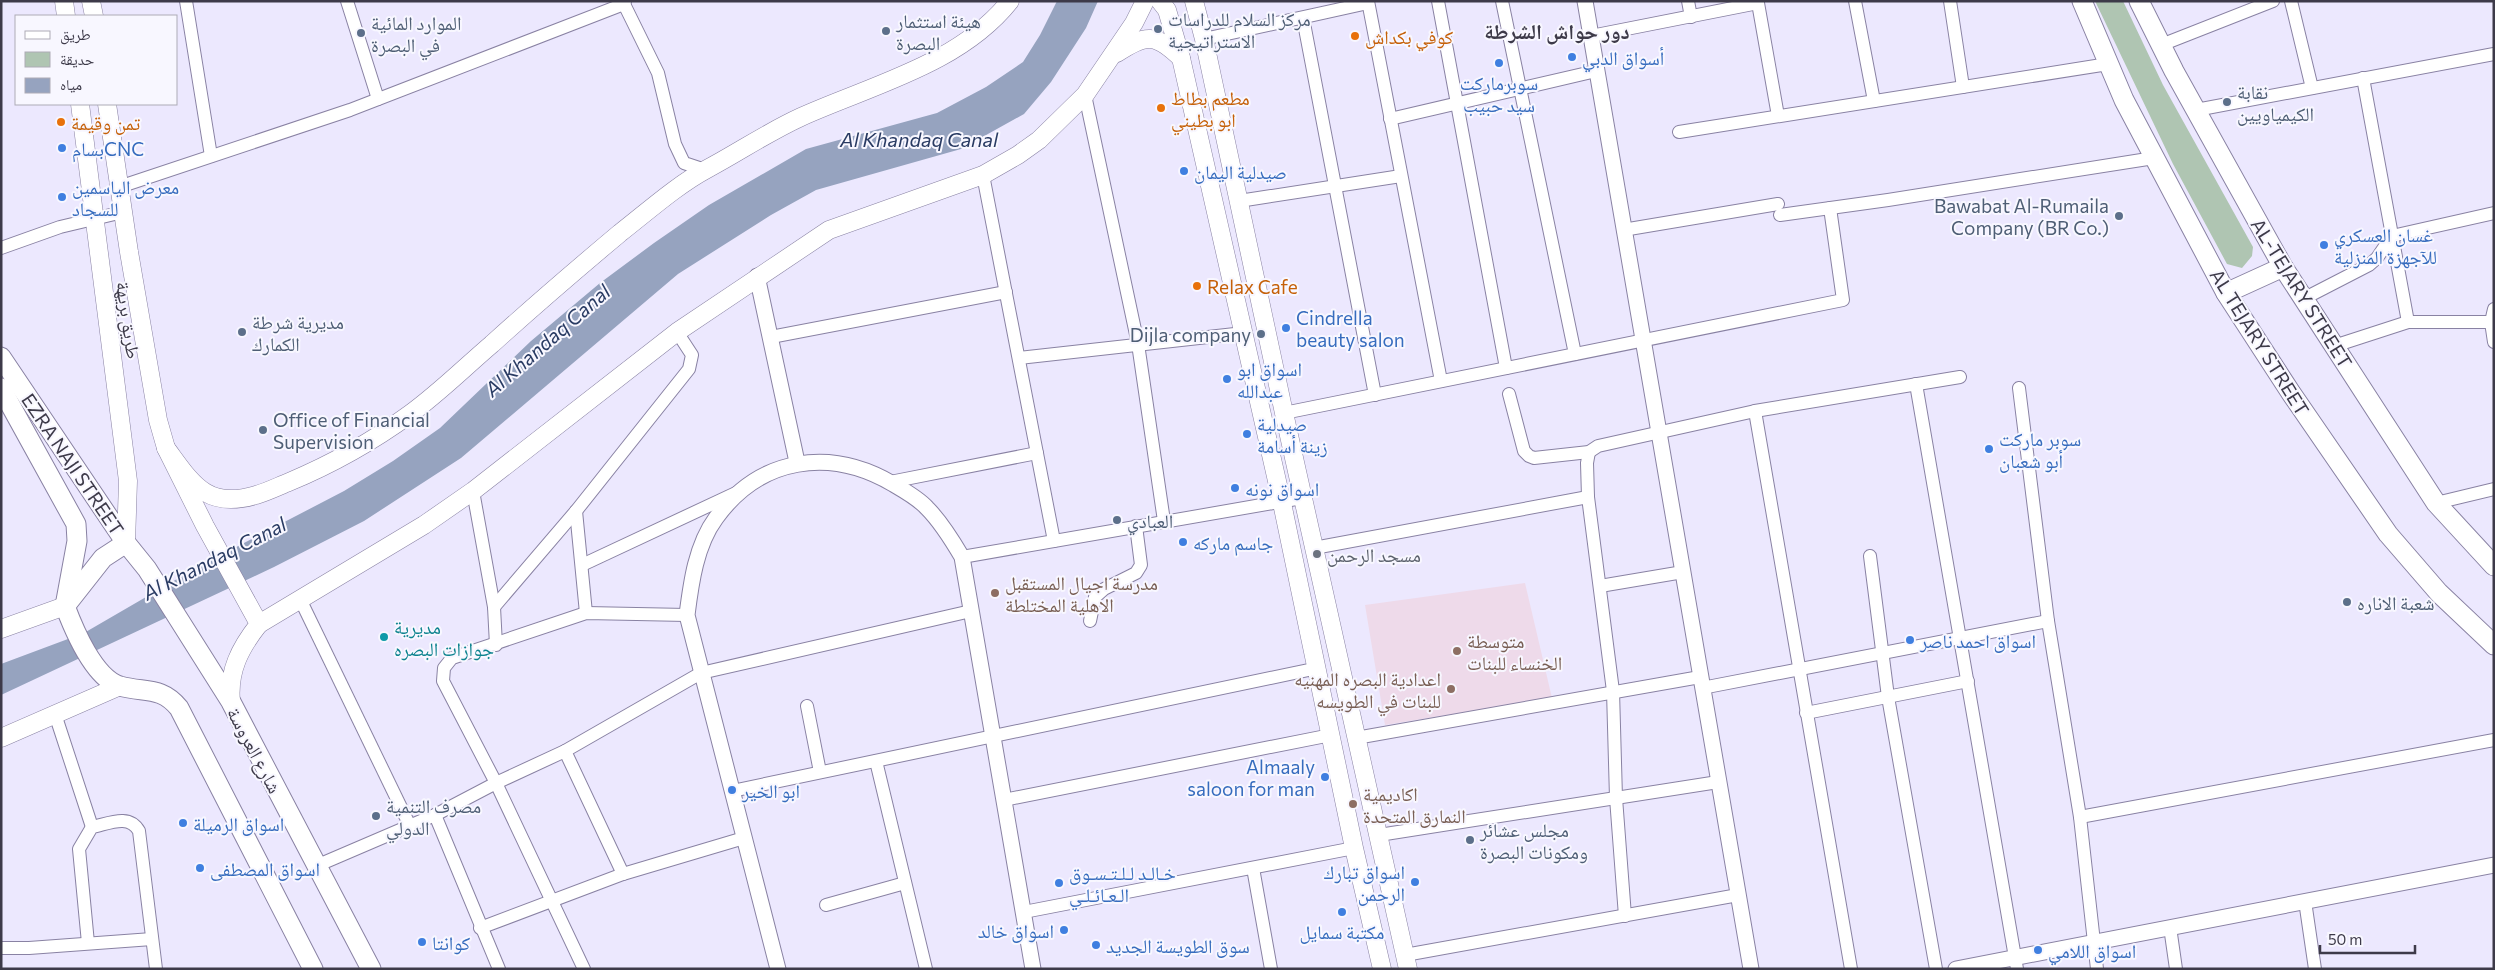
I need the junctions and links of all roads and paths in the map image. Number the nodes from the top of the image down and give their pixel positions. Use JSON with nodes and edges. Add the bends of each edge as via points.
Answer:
{"nodes":[{"id":1,"x":64,"y":1,"type":"edge"},
{"id":2,"x":92,"y":1,"type":"edge"},
{"id":3,"x":186,"y":1,"type":"edge"},
{"id":4,"x":347,"y":1,"type":"edge"},
{"id":5,"x":1010,"y":1,"type":"edge"},
{"id":6,"x":1145,"y":1,"type":"edge"},
{"id":7,"x":1160,"y":1,"type":"edge"},
{"id":8,"x":1194,"y":1,"type":"edge"},
{"id":9,"x":1438,"y":1,"type":"edge"},
{"id":10,"x":1502,"y":1,"type":"edge"},
{"id":11,"x":1585,"y":1,"type":"edge"},
{"id":12,"x":1688,"y":1,"type":"edge"},
{"id":13,"x":1855,"y":1,"type":"edge"},
{"id":14,"x":1950,"y":1,"type":"edge"},
{"id":15,"x":2082,"y":1,"type":"edge"},
{"id":16,"x":2139,"y":1,"type":"edge"},
{"id":17,"x":2273,"y":1,"type":"edge"},
{"id":18,"x":2291,"y":1,"type":"edge"},
{"id":19,"x":1368,"y":2,"type":"edge"},
{"id":20,"x":625,"y":3,"type":"edge"},
{"id":21,"x":66,"y":15,"type":"edge"},
{"id":22,"x":94,"y":15,"type":"edge"},
{"id":23,"x":1690,"y":17,"type":"junction"},
{"id":24,"x":1303,"y":18,"type":"junction"},
{"id":25,"x":1591,"y":36,"type":"junction"},
{"id":26,"x":1204,"y":39,"type":"junction"},
{"id":27,"x":2161,"y":45,"type":"junction"},
{"id":28,"x":2494,"y":54,"type":"edge"},
{"id":29,"x":1110,"y":58,"type":"junction"},
{"id":30,"x":1181,"y":58,"type":"junction"},
{"id":31,"x":2108,"y":64,"type":"junction"},
{"id":32,"x":1596,"y":71,"type":"junction"},
{"id":33,"x":2363,"y":78,"type":"junction"},
{"id":34,"x":1962,"y":87,"type":"junction"},
{"id":35,"x":2312,"y":88,"type":"junction"},
{"id":36,"x":1520,"y":89,"type":"junction"},
{"id":37,"x":1086,"y":95,"type":"junction"},
{"id":38,"x":378,"y":99,"type":"junction"},
{"id":39,"x":1874,"y":101,"type":"junction"},
{"id":40,"x":1457,"y":104,"type":"junction"},
{"id":41,"x":80,"y":105,"type":"edge"},
{"id":42,"x":107,"y":105,"type":"edge"},
{"id":43,"x":2196,"y":110,"type":"junction"},
{"id":44,"x":1778,"y":116,"type":"junction"},
{"id":45,"x":1390,"y":119,"type":"junction"},
{"id":46,"x":1679,"y":132,"type":"dead end"},
{"id":47,"x":212,"y":156,"type":"junction"},
{"id":48,"x":2154,"y":158,"type":"junction"},
{"id":49,"x":705,"y":170,"type":"junction"},
{"id":50,"x":983,"y":175,"type":"junction"},
{"id":51,"x":1401,"y":176,"type":"junction"},
{"id":52,"x":1335,"y":186,"type":"junction"},
{"id":53,"x":119,"y":187,"type":"junction"},
{"id":54,"x":1239,"y":202,"type":"junction"},
{"id":55,"x":1830,"y":208,"type":"junction"},
{"id":56,"x":123,"y":212,"type":"junction"},
{"id":57,"x":2494,"y":213,"type":"edge"},
{"id":58,"x":94,"y":218,"type":"junction"},
{"id":59,"x":1623,"y":230,"type":"junction"},
{"id":60,"x":2392,"y":236,"type":"junction"},
{"id":61,"x":1,"y":248,"type":"edge"},
{"id":62,"x":2283,"y":267,"type":"junction"},
{"id":63,"x":757,"y":276,"type":"junction"},
{"id":64,"x":1006,"y":292,"type":"junction"},
{"id":65,"x":2226,"y":293,"type":"junction"},
{"id":66,"x":2303,"y":299,"type":"junction"},
{"id":67,"x":2494,"y":309,"type":"edge"},
{"id":68,"x":2408,"y":322,"type":"junction"},
{"id":69,"x":2491,"y":322,"type":"junction"},
{"id":70,"x":677,"y":332,"type":"junction"},
{"id":71,"x":1244,"y":333,"type":"junction"},
{"id":72,"x":770,"y":337,"type":"junction"},
{"id":73,"x":1641,"y":341,"type":"junction"},
{"id":74,"x":2494,"y":342,"type":"edge"},
{"id":75,"x":1138,"y":344,"type":"junction"},
{"id":76,"x":2334,"y":346,"type":"junction"},
{"id":77,"x":1575,"y":354,"type":"junction"},
{"id":78,"x":1,"y":357,"type":"edge"},
{"id":79,"x":1019,"y":358,"type":"junction"},
{"id":80,"x":1506,"y":368,"type":"junction"},
{"id":81,"x":1960,"y":377,"type":"dead end"},
{"id":82,"x":1441,"y":381,"type":"junction"},
{"id":83,"x":1916,"y":384,"type":"junction"},
{"id":84,"x":2019,"y":388,"type":"dead end"},
{"id":85,"x":2,"y":392,"type":"edge"},
{"id":86,"x":1375,"y":394,"type":"junction"},
{"id":87,"x":1509,"y":394,"type":"dead end"},
{"id":88,"x":1755,"y":411,"type":"junction"},
{"id":89,"x":1284,"y":413,"type":"junction"},
{"id":90,"x":1660,"y":433,"type":"junction"},
{"id":91,"x":166,"y":448,"type":"junction"},
{"id":92,"x":1589,"y":452,"type":"junction"},
{"id":93,"x":1037,"y":453,"type":"junction"},
{"id":94,"x":797,"y":462,"type":"junction"},
{"id":95,"x":890,"y":482,"type":"junction"},
{"id":96,"x":2494,"y":488,"type":"edge"},
{"id":97,"x":742,"y":490,"type":"junction"},
{"id":98,"x":473,"y":491,"type":"junction"},
{"id":99,"x":1588,"y":497,"type":"junction"},
{"id":100,"x":1302,"y":498,"type":"junction"},
{"id":101,"x":1282,"y":502,"type":"junction"},
{"id":102,"x":2436,"y":503,"type":"junction"},
{"id":103,"x":576,"y":511,"type":"junction"},
{"id":104,"x":1164,"y":521,"type":"junction"},
{"id":105,"x":1136,"y":526,"type":"junction"},
{"id":106,"x":1054,"y":541,"type":"junction"},
{"id":107,"x":126,"y":543,"type":"junction"},
{"id":108,"x":1314,"y":548,"type":"junction"},
{"id":109,"x":1870,"y":556,"type":"dead end"},
{"id":110,"x":962,"y":557,"type":"junction"},
{"id":111,"x":582,"y":565,"type":"junction"},
{"id":112,"x":2494,"y":566,"type":"edge"},
{"id":113,"x":1683,"y":572,"type":"junction"},
{"id":114,"x":1600,"y":586,"type":"junction"},
{"id":115,"x":300,"y":600,"type":"junction"},
{"id":116,"x":65,"y":606,"type":"junction"},
{"id":117,"x":494,"y":606,"type":"junction"},
{"id":118,"x":971,"y":611,"type":"junction"},
{"id":119,"x":586,"y":612,"type":"junction"},
{"id":120,"x":687,"y":615,"type":"junction"},
{"id":121,"x":2048,"y":621,"type":"junction"},
{"id":122,"x":1090,"y":622,"type":"dead end"},
{"id":123,"x":260,"y":624,"type":"junction"},
{"id":124,"x":1,"y":629,"type":"edge"},
{"id":125,"x":1961,"y":639,"type":"junction"},
{"id":126,"x":496,"y":645,"type":"junction"},
{"id":127,"x":2494,"y":646,"type":"edge"},
{"id":128,"x":1882,"y":654,"type":"junction"},
{"id":129,"x":206,"y":666,"type":"joint"},
{"id":130,"x":1318,"y":668,"type":"junction"},
{"id":131,"x":1799,"y":668,"type":"junction"},
{"id":132,"x":701,"y":673,"type":"junction"},
{"id":133,"x":1968,"y":681,"type":"junction"},
{"id":134,"x":1701,"y":682,"type":"junction"},
{"id":135,"x":120,"y":686,"type":"junction"},
{"id":136,"x":1614,"y":691,"type":"junction"},
{"id":137,"x":1888,"y":697,"type":"junction"},
{"id":138,"x":231,"y":702,"type":"junction"},
{"id":139,"x":808,"y":706,"type":"dead end"},
{"id":140,"x":1806,"y":713,"type":"junction"},
{"id":141,"x":55,"y":714,"type":"junction"},
{"id":142,"x":1331,"y":734,"type":"junction"},
{"id":143,"x":993,"y":736,"type":"junction"},
{"id":144,"x":1,"y":738,"type":"edge"},
{"id":145,"x":1356,"y":738,"type":"junction"},
{"id":146,"x":2494,"y":740,"type":"edge"},
{"id":147,"x":565,"y":751,"type":"junction"},
{"id":148,"x":876,"y":760,"type":"junction"},
{"id":149,"x":820,"y":772,"type":"junction"},
{"id":150,"x":1718,"y":782,"type":"junction"},
{"id":151,"x":496,"y":783,"type":"junction"},
{"id":152,"x":732,"y":791,"type":"junction"},
{"id":153,"x":1616,"y":798,"type":"junction"},
{"id":154,"x":1004,"y":800,"type":"junction"},
{"id":155,"x":435,"y":815,"type":"junction"},
{"id":156,"x":2080,"y":817,"type":"junction"},
{"id":157,"x":410,"y":826,"type":"junction"},
{"id":158,"x":92,"y":827,"type":"junction"},
{"id":159,"x":1379,"y":835,"type":"junction"},
{"id":160,"x":744,"y":838,"type":"junction"},
{"id":161,"x":1354,"y":848,"type":"junction"},
{"id":162,"x":2494,"y":865,"type":"edge"},
{"id":163,"x":316,"y":866,"type":"junction"},
{"id":164,"x":1253,"y":868,"type":"junction"},
{"id":165,"x":623,"y":874,"type":"junction"},
{"id":166,"x":905,"y":883,"type":"junction"},
{"id":167,"x":1738,"y":895,"type":"junction"},
{"id":168,"x":553,"y":901,"type":"junction"},
{"id":169,"x":2305,"y":901,"type":"junction"},
{"id":170,"x":826,"y":905,"type":"dead end"},
{"id":171,"x":1024,"y":912,"type":"junction"},
{"id":172,"x":1625,"y":916,"type":"junction"},
{"id":173,"x":2170,"y":927,"type":"junction"},
{"id":174,"x":480,"y":928,"type":"junction"},
{"id":175,"x":152,"y":939,"type":"junction"},
{"id":176,"x":2094,"y":942,"type":"junction"},
{"id":177,"x":88,"y":943,"type":"junction"},
{"id":178,"x":1,"y":948,"type":"edge"},
{"id":179,"x":1407,"y":962,"type":"edge"},
{"id":180,"x":2017,"y":963,"type":"edge"},
{"id":181,"x":1268,"y":968,"type":"edge"},
{"id":182,"x":156,"y":969,"type":"edge"},
{"id":183,"x":313,"y":969,"type":"edge"},
{"id":184,"x":372,"y":969,"type":"edge"},
{"id":185,"x":498,"y":969,"type":"edge"},
{"id":186,"x":584,"y":969,"type":"edge"},
{"id":187,"x":778,"y":969,"type":"edge"},
{"id":188,"x":926,"y":969,"type":"edge"},
{"id":189,"x":1034,"y":969,"type":"edge"},
{"id":190,"x":1382,"y":969,"type":"edge"},
{"id":191,"x":1751,"y":969,"type":"edge"},
{"id":192,"x":1851,"y":969,"type":"edge"},
{"id":193,"x":1936,"y":969,"type":"edge"},
{"id":194,"x":1956,"y":969,"type":"edge"},
{"id":195,"x":2097,"y":969,"type":"edge"},
{"id":196,"x":2176,"y":969,"type":"edge"},
{"id":197,"x":2315,"y":969,"type":"edge"}],
"edges":[{"from":1,"to":21,"type":"main road"},
{"from":2,"to":22,"type":"main road"},
{"from":3,"to":47,"type":"street"},
{"from":4,"to":38,"type":"street"},
{"from":5,"to":49,"type":"main road","via":[[980,31],[951,50],[799,118]]},
{"from":6,"to":29,"type":"main road"},
{"from":7,"to":30,"type":"main road","via":[[1167,10]]},
{"from":8,"to":26,"type":"main road"},
{"from":9,"to":40,"type":"street"},
{"from":10,"to":36,"type":"street"},
{"from":11,"to":25,"type":"street"},
{"from":12,"to":23,"type":"street"},
{"from":13,"to":39,"type":"street"},
{"from":14,"to":34,"type":"street"},
{"from":15,"to":31,"type":"main road","name":"AL TEJARY STREET"},
{"from":16,"to":27,"type":"main road","name":"AL-TEJARY STREET"},
{"from":17,"to":27,"type":"street"},
{"from":18,"to":35,"type":"street"},
{"from":19,"to":24,"type":"street"},
{"from":19,"to":45,"type":"street"},
{"from":20,"to":38,"type":"street"},
{"from":20,"to":49,"type":"street","via":[[658,73],[675,144],[684,163]]},
{"from":23,"to":25,"type":"street"},
{"from":23,"to":44,"type":"street","via":[[1758,3]]},
{"from":24,"to":26,"type":"street"},
{"from":24,"to":52,"type":"street"},
{"from":25,"to":32,"type":"street"},
{"from":26,"to":54,"type":"main road"},
{"from":27,"to":43,"type":"main road","name":"AL-TEJARY STREET"},
{"from":28,"to":33,"type":"street"},
{"from":29,"to":30,"type":"main road","via":[[1141,38],[1157,40]]},
{"from":29,"to":37,"type":"main road"},
{"from":30,"to":71,"type":"main road"},
{"from":31,"to":34,"type":"street"},
{"from":31,"to":48,"type":"main road","name":"AL TEJARY STREET"},
{"from":32,"to":36,"type":"street"},
{"from":32,"to":59,"type":"street"},
{"from":33,"to":35,"type":"street"},
{"from":33,"to":60,"type":"street"},
{"from":34,"to":39,"type":"street"},
{"from":35,"to":43,"type":"street"},
{"from":36,"to":40,"type":"street"},
{"from":36,"to":77,"type":"street"},
{"from":37,"to":50,"type":"main road","via":[[1039,140]]},
{"from":37,"to":75,"type":"street"},
{"from":38,"to":47,"type":"street"},
{"from":39,"to":44,"type":"street"},
{"from":40,"to":45,"type":"street"},
{"from":40,"to":80,"type":"street"},
{"from":41,"to":58,"type":"main road","name":"طريق بريهة"},
{"from":42,"to":53,"type":"main road","name":"طريق بريهة"},
{"from":43,"to":62,"type":"main road","name":"AL-TEJARY STREET"},
{"from":44,"to":46,"type":"street"},
{"from":45,"to":51,"type":"street"},
{"from":47,"to":53,"type":"street"},
{"from":48,"to":55,"type":"street"},
{"from":48,"to":65,"type":"main road","name":"AL TEJARY STREET"},
{"from":49,"to":91,"type":"main road","via":[[579,267],[412,412],[382,434],[315,471],[257,495],[222,498],[206,494],[193,485]]},
{"from":50,"to":63,"type":"main road","via":[[829,230]]},
{"from":50,"to":64,"type":"street"},
{"from":51,"to":52,"type":"street"},
{"from":51,"to":82,"type":"street"},
{"from":52,"to":54,"type":"street"},
{"from":52,"to":86,"type":"street"},
{"from":53,"to":56,"type":"main road","name":"طريق بريهة"},
{"from":54,"to":89,"type":"main road"},
{"from":55,"to":59,"type":"street","via":[[1779,209]]},
{"from":55,"to":73,"type":"street","via":[[1843,300]]},
{"from":56,"to":58,"type":"street"},
{"from":56,"to":91,"type":"main road","name":"طريق بريهة","via":[[158,420]]},
{"from":57,"to":60,"type":"street"},
{"from":58,"to":61,"type":"street"},
{"from":58,"to":107,"type":"main road","name":"طريق بريهة","via":[[128,480]]},
{"from":59,"to":73,"type":"street"},
{"from":60,"to":66,"type":"street","via":[[2369,265]]},
{"from":60,"to":68,"type":"street"},
{"from":62,"to":65,"type":"main road"},
{"from":62,"to":66,"type":"main road","name":"AL-TEJARY STREET"},
{"from":63,"to":70,"type":"main road"},
{"from":63,"to":72,"type":"street"},
{"from":64,"to":72,"type":"street"},
{"from":64,"to":79,"type":"street"},
{"from":65,"to":127,"type":"main road","name":"AL TEJARY STREET","via":[[2388,534],[2440,593]]},
{"from":66,"to":76,"type":"main road","name":"AL-TEJARY STREET"},
{"from":67,"to":69,"type":"street"},
{"from":68,"to":69,"type":"street"},
{"from":68,"to":76,"type":"street"},
{"from":69,"to":74,"type":"street"},
{"from":70,"to":98,"type":"main road"},
{"from":70,"to":103,"type":"street","via":[[692,355],[691,365]]},
{"from":71,"to":75,"type":"street"},
{"from":71,"to":101,"type":"main road"},
{"from":72,"to":94,"type":"street"},
{"from":73,"to":77,"type":"street"},
{"from":73,"to":90,"type":"street"},
{"from":75,"to":79,"type":"street"},
{"from":75,"to":104,"type":"street"},
{"from":76,"to":102,"type":"main road","name":"AL-TEJARY STREET"},
{"from":77,"to":80,"type":"street"},
{"from":78,"to":107,"type":"main road","name":"EZRA NAJI STREET"},
{"from":79,"to":93,"type":"street"},
{"from":80,"to":82,"type":"street"},
{"from":81,"to":83,"type":"street"},
{"from":82,"to":86,"type":"street"},
{"from":83,"to":88,"type":"street"},
{"from":83,"to":125,"type":"street"},
{"from":84,"to":121,"type":"street"},
{"from":85,"to":116,"type":"main road","name":"EZRA NAJI STREET","via":[[76,524],[77,541]]},
{"from":86,"to":89,"type":"street"},
{"from":87,"to":92,"type":"street","via":[[1524,451],[1529,456]]},
{"from":88,"to":90,"type":"street"},
{"from":88,"to":131,"type":"street"},
{"from":89,"to":100,"type":"main road"},
{"from":90,"to":92,"type":"street","via":[[1598,446]]},
{"from":90,"to":113,"type":"street"},
{"from":91,"to":123,"type":"main road","name":"طريق بريهة"},
{"from":92,"to":99,"type":"street"},
{"from":93,"to":95,"type":"street"},
{"from":93,"to":106,"type":"street"},
{"from":94,"to":95,"type":"street","via":[[855,466]]},
{"from":94,"to":97,"type":"street","via":[[769,472]]},
{"from":95,"to":110,"type":"street","via":[[926,507]]},
{"from":96,"to":102,"type":"street"},
{"from":97,"to":111,"type":"street"},
{"from":97,"to":120,"type":"street","via":[[715,518],[691,582]]},
{"from":98,"to":115,"type":"main road","via":[[424,525]]},
{"from":98,"to":117,"type":"street"},
{"from":99,"to":108,"type":"street"},
{"from":99,"to":114,"type":"street"},
{"from":100,"to":101,"type":"street"},
{"from":100,"to":108,"type":"main road"},
{"from":101,"to":104,"type":"street"},
{"from":101,"to":130,"type":"main road"},
{"from":102,"to":112,"type":"main road","name":"AL-TEJARY STREET"},
{"from":103,"to":111,"type":"street"},
{"from":103,"to":117,"type":"street"},
{"from":104,"to":105,"type":"street"},
{"from":105,"to":106,"type":"street"},
{"from":105,"to":122,"type":"street","via":[[1141,565],[1136,573],[1095,597]]},
{"from":106,"to":110,"type":"street"},
{"from":107,"to":116,"type":"main road","via":[[103,558]]},
{"from":107,"to":129,"type":"main road","name":"EZRA NAJI STREET","via":[[147,570]]},
{"from":108,"to":145,"type":"main road"},
{"from":109,"to":128,"type":"street"},
{"from":110,"to":118,"type":"street"},
{"from":111,"to":119,"type":"street"},
{"from":113,"to":114,"type":"street"},
{"from":113,"to":134,"type":"street"},
{"from":114,"to":136,"type":"street"},
{"from":115,"to":123,"type":"main road"},
{"from":115,"to":157,"type":"street"},
{"from":116,"to":124,"type":"main road"},
{"from":116,"to":135,"type":"main road","via":[[99,672]]},
{"from":117,"to":126,"type":"street"},
{"from":118,"to":132,"type":"street"},
{"from":118,"to":143,"type":"street"},
{"from":119,"to":120,"type":"street"},
{"from":119,"to":126,"type":"street"},
{"from":120,"to":132,"type":"street"},
{"from":121,"to":125,"type":"street"},
{"from":121,"to":156,"type":"street"},
{"from":123,"to":138,"type":"main road","via":[[239,653],[230,683]]},
{"from":125,"to":128,"type":"street"},
{"from":125,"to":133,"type":"street"},
{"from":126,"to":151,"type":"street","via":[[452,658],[444,668],[443,682]]},
{"from":128,"to":131,"type":"street"},
{"from":128,"to":137,"type":"street"},
{"from":129,"to":138,"type":"main road","name":"شارع العروسة"},
{"from":130,"to":142,"type":"main road"},
{"from":130,"to":143,"type":"street"},
{"from":131,"to":134,"type":"street"},
{"from":131,"to":140,"type":"street"},
{"from":132,"to":147,"type":"street"},
{"from":132,"to":152,"type":"street"},
{"from":133,"to":137,"type":"street"},
{"from":133,"to":180,"type":"street"},
{"from":134,"to":136,"type":"street"},
{"from":134,"to":150,"type":"street"},
{"from":135,"to":141,"type":"main road"},
{"from":135,"to":183,"type":"main road","via":[[157,692],[170,698],[179,708]]},
{"from":136,"to":145,"type":"street"},
{"from":136,"to":153,"type":"street"},
{"from":137,"to":140,"type":"street"},
{"from":137,"to":193,"type":"street"},
{"from":138,"to":163,"type":"main road","name":"شارع العروسة"},
{"from":139,"to":149,"type":"street"},
{"from":140,"to":192,"type":"street"},
{"from":141,"to":144,"type":"main road"},
{"from":141,"to":158,"type":"street"},
{"from":142,"to":154,"type":"street"},
{"from":142,"to":161,"type":"main road"},
{"from":143,"to":148,"type":"street"},
{"from":143,"to":154,"type":"street"},
{"from":145,"to":159,"type":"main road"},
{"from":146,"to":156,"type":"street"},
{"from":147,"to":151,"type":"street"},
{"from":147,"to":165,"type":"street"},
{"from":148,"to":149,"type":"street"},
{"from":148,"to":166,"type":"street"},
{"from":149,"to":152,"type":"street"},
{"from":150,"to":153,"type":"street"},
{"from":150,"to":167,"type":"street"},
{"from":151,"to":155,"type":"street"},
{"from":151,"to":168,"type":"street"},
{"from":152,"to":160,"type":"street"},
{"from":153,"to":159,"type":"street"},
{"from":153,"to":172,"type":"street"},
{"from":154,"to":171,"type":"street"},
{"from":155,"to":157,"type":"street"},
{"from":155,"to":174,"type":"street"},
{"from":156,"to":176,"type":"street"},
{"from":157,"to":163,"type":"street"},
{"from":158,"to":175,"type":"street","via":[[128,820],[135,823],[139,831]]},
{"from":158,"to":177,"type":"street","via":[[79,849]]},
{"from":159,"to":179,"type":"main road"},
{"from":160,"to":165,"type":"street"},
{"from":160,"to":187,"type":"street"},
{"from":161,"to":164,"type":"street"},
{"from":161,"to":190,"type":"main road"},
{"from":162,"to":169,"type":"street"},
{"from":163,"to":184,"type":"main road","name":"شارع العروسة"},
{"from":164,"to":171,"type":"street"},
{"from":164,"to":181,"type":"street"},
{"from":165,"to":168,"type":"street"},
{"from":166,"to":170,"type":"street"},
{"from":166,"to":188,"type":"street"},
{"from":167,"to":172,"type":"street"},
{"from":167,"to":191,"type":"street"},
{"from":168,"to":174,"type":"street"},
{"from":168,"to":186,"type":"street"},
{"from":169,"to":173,"type":"street"},
{"from":169,"to":197,"type":"street"},
{"from":171,"to":189,"type":"street"},
{"from":172,"to":179,"type":"street"},
{"from":173,"to":176,"type":"street"},
{"from":173,"to":196,"type":"street"},
{"from":174,"to":185,"type":"street"},
{"from":175,"to":177,"type":"street"},
{"from":175,"to":182,"type":"street"},
{"from":176,"to":180,"type":"street"},
{"from":176,"to":195,"type":"street"},
{"from":177,"to":178,"type":"street"},
{"from":180,"to":194,"type":"street"}]}
